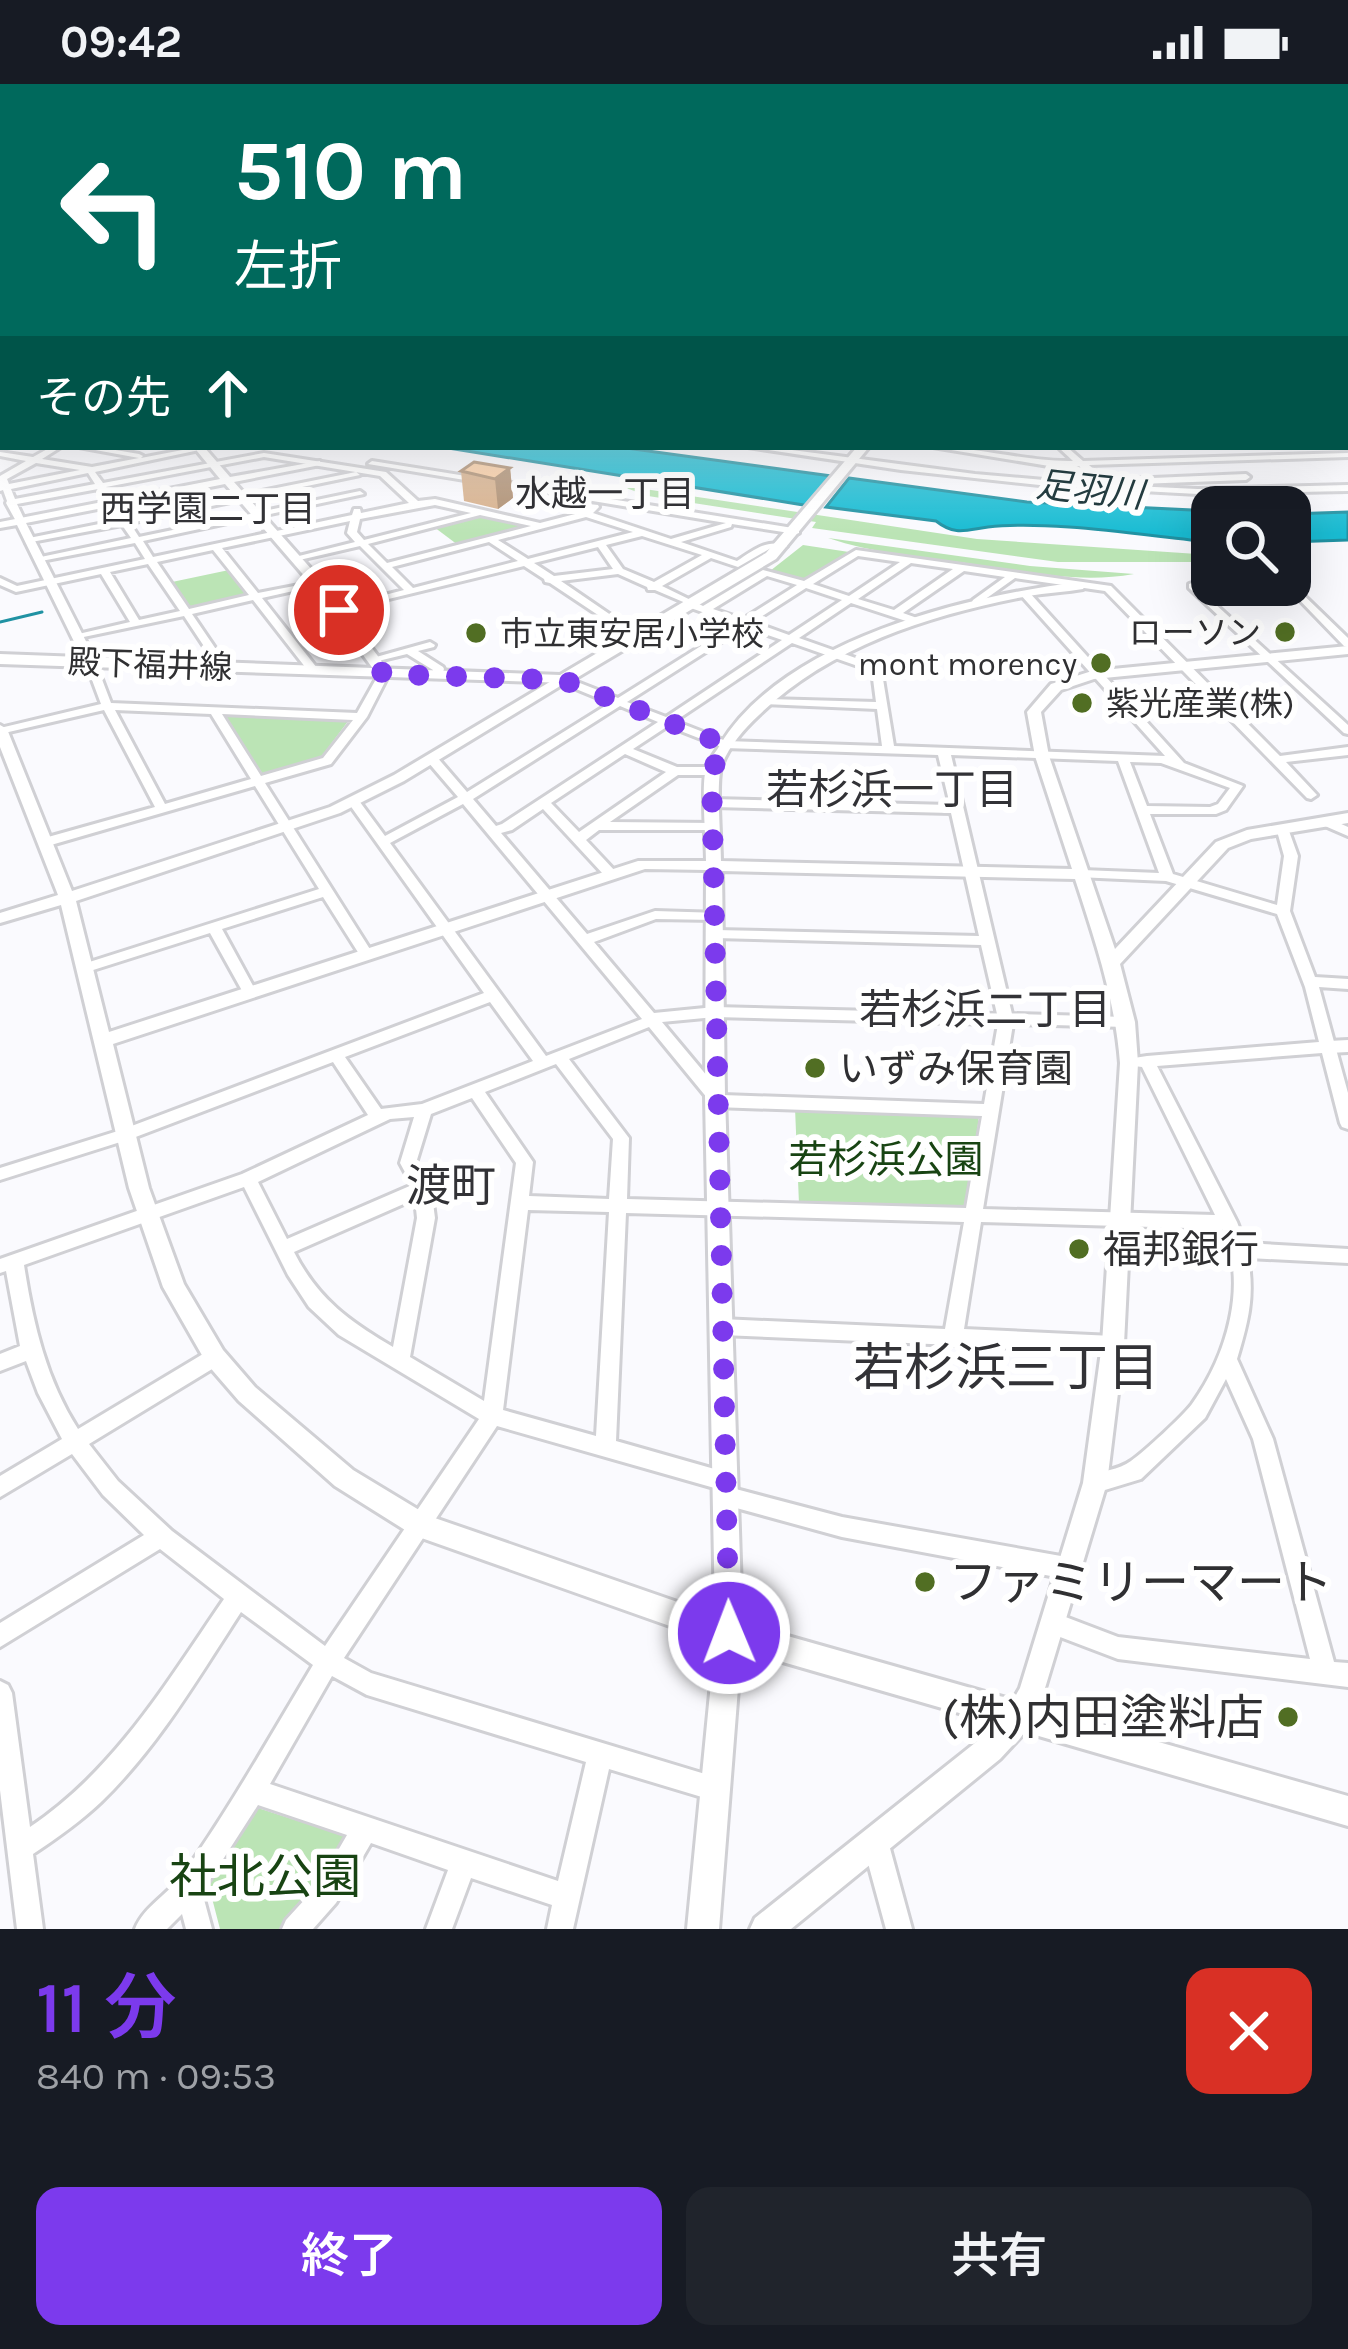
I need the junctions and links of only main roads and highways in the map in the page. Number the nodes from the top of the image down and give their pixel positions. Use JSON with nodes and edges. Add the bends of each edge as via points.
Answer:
{"nodes":[{"id":1,"x":850,"y":454,"type":"edge"},
{"id":2,"x":0,"y":659,"type":"edge"}],
"edges":[{"from":1,"to":2,"type":"main road","name":"殿下福井線","via":[[796,531],[774,537],[697,606],[563,680],[379,667]]}]}
